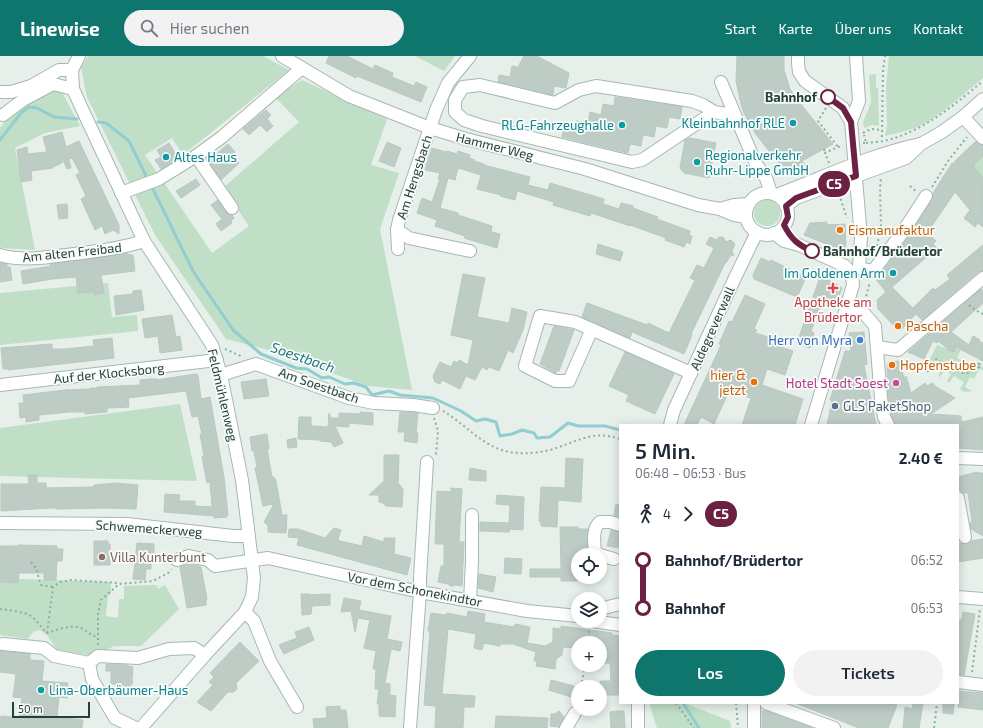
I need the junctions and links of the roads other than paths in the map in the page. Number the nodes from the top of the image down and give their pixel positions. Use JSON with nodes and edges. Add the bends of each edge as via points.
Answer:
{"nodes":[{"id":1,"x":79,"y":56,"type":"edge"},
{"id":2,"x":282,"y":56,"type":"edge"},
{"id":3,"x":470,"y":56,"type":"edge"},
{"id":4,"x":798,"y":56,"type":"edge"},
{"id":5,"x":856,"y":56,"type":"edge"},
{"id":6,"x":302,"y":68,"type":"junction"},
{"id":7,"x":72,"y":70,"type":"junction"},
{"id":8,"x":721,"y":82,"type":"dead end"},
{"id":9,"x":73,"y":89,"type":"junction"},
{"id":10,"x":0,"y":92,"type":"edge"},
{"id":11,"x":983,"y":99,"type":"edge"},
{"id":12,"x":714,"y":112,"type":"junction"},
{"id":13,"x":3,"y":115,"type":"dead end"},
{"id":14,"x":734,"y":115,"type":"junction"},
{"id":15,"x":963,"y":117,"type":"junction"},
{"id":16,"x":851,"y":122,"type":"junction"},
{"id":17,"x":430,"y":128,"type":"junction"},
{"id":18,"x":979,"y":134,"type":"edge"},
{"id":19,"x":196,"y":156,"type":"junction"},
{"id":20,"x":756,"y":164,"type":"junction"},
{"id":21,"x":855,"y":170,"type":"junction"},
{"id":22,"x":834,"y":178,"type":"junction"},
{"id":23,"x":121,"y":193,"type":"junction"},
{"id":24,"x":774,"y":194,"type":"junction"},
{"id":25,"x":759,"y":195,"type":"junction"},
{"id":26,"x":926,"y":196,"type":"road end"},
{"id":27,"x":748,"y":204,"type":"junction"},
{"id":28,"x":786,"y":206,"type":"junction"},
{"id":29,"x":232,"y":208,"type":"dead end"},
{"id":30,"x":720,"y":209,"type":"junction"},
{"id":31,"x":746,"y":217,"type":"junction"},
{"id":32,"x":784,"y":225,"type":"junction"},
{"id":33,"x":397,"y":230,"type":"junction"},
{"id":34,"x":757,"y":232,"type":"junction"},
{"id":35,"x":774,"y":234,"type":"junction"},
{"id":36,"x":144,"y":241,"type":"junction"},
{"id":37,"x":800,"y":245,"type":"junction"},
{"id":38,"x":398,"y":249,"type":"dead end"},
{"id":39,"x":470,"y":251,"type":"dead end"},
{"id":40,"x":0,"y":255,"type":"edge"},
{"id":41,"x":856,"y":271,"type":"junction"},
{"id":42,"x":983,"y":278,"type":"edge"},
{"id":43,"x":847,"y":306,"type":"junction"},
{"id":44,"x":592,"y":329,"type":"junction"},
{"id":45,"x":877,"y":347,"type":"junction"},
{"id":46,"x":217,"y":360,"type":"junction"},
{"id":47,"x":691,"y":373,"type":"junction"},
{"id":48,"x":221,"y":375,"type":"junction"},
{"id":49,"x":0,"y":385,"type":"edge"},
{"id":50,"x":433,"y":408,"type":"road end"},
{"id":51,"x":670,"y":424,"type":"edge"},
{"id":52,"x":811,"y":424,"type":"edge"},
{"id":53,"x":888,"y":424,"type":"edge"},
{"id":54,"x":959,"y":458,"type":"edge"},
{"id":55,"x":983,"y":458,"type":"edge"},
{"id":56,"x":427,"y":462,"type":"road end"},
{"id":57,"x":959,"y":504,"type":"edge"},
{"id":58,"x":472,"y":515,"type":"dead end"},
{"id":59,"x":0,"y":524,"type":"edge"},
{"id":60,"x":619,"y":525,"type":"edge"},
{"id":61,"x":249,"y":536,"type":"junction"},
{"id":62,"x":965,"y":537,"type":"dead end"},
{"id":63,"x":595,"y":548,"type":"edge"},
{"id":64,"x":607,"y":558,"type":"edge"},
{"id":65,"x":177,"y":560,"type":"road end"},
{"id":66,"x":253,"y":560,"type":"junction"},
{"id":67,"x":614,"y":560,"type":"dead end"},
{"id":68,"x":420,"y":592,"type":"junction"},
{"id":69,"x":959,"y":597,"type":"edge"},
{"id":70,"x":982,"y":599,"type":"edge"},
{"id":71,"x":470,"y":601,"type":"junction"},
{"id":72,"x":619,"y":604,"type":"edge"},
{"id":73,"x":607,"y":607,"type":"edge"},
{"id":74,"x":245,"y":612,"type":"junction"},
{"id":75,"x":571,"y":615,"type":"edge"},
{"id":76,"x":607,"y":623,"type":"edge"},
{"id":77,"x":619,"y":625,"type":"edge"},
{"id":78,"x":3,"y":644,"type":"dead end"},
{"id":79,"x":205,"y":655,"type":"junction"},
{"id":80,"x":94,"y":659,"type":"junction"},
{"id":81,"x":964,"y":683,"type":"edge"},
{"id":82,"x":983,"y":684,"type":"edge"},
{"id":83,"x":638,"y":704,"type":"edge"},
{"id":84,"x":754,"y":704,"type":"edge"},
{"id":85,"x":769,"y":704,"type":"edge"},
{"id":86,"x":297,"y":707,"type":"dead end"},
{"id":87,"x":573,"y":716,"type":"edge"},
{"id":88,"x":136,"y":728,"type":"edge"},
{"id":89,"x":141,"y":728,"type":"edge"},
{"id":90,"x":410,"y":728,"type":"edge"},
{"id":91,"x":566,"y":728,"type":"edge"},
{"id":92,"x":638,"y":728,"type":"edge"},
{"id":93,"x":754,"y":728,"type":"edge"},
{"id":94,"x":834,"y":728,"type":"edge"}],
"edges":[{"from":1,"to":7,"type":"street","name":"Feldmühlenweg"},
{"from":2,"to":6,"type":"street","name":"Hammer Weg"},
{"from":3,"to":17,"type":"street","name":"Am Hengsbach","via":[[448,82]]},
{"from":4,"to":16,"type":"street","via":[[799,72],[804,81],[843,108]]},
{"from":5,"to":16,"type":"street","via":[[859,101]]},
{"from":6,"to":17,"type":"street","name":"Hammer Weg","via":[[349,96]]},
{"from":6,"to":19,"type":"street"},
{"from":7,"to":9,"type":"street","name":"Feldmühlenweg"},
{"from":7,"to":10,"type":"street","via":[[59,70],[31,86],[11,92]]},
{"from":8,"to":14,"type":"street"},
{"from":9,"to":13,"type":"street","via":[[53,84],[23,100]]},
{"from":9,"to":23,"type":"street","name":"Feldmühlenweg"},
{"from":11,"to":15,"type":"street"},
{"from":12,"to":12,"type":"street","via":[[642,160],[632,162],[464,120],[455,112],[455,100],[463,88],[480,85],[555,103],[579,90],[596,86],[692,101]]},
{"from":12,"to":14,"type":"street"},
{"from":14,"to":20,"type":"street"},
{"from":15,"to":18,"type":"street"},
{"from":15,"to":21,"type":"street","via":[[921,144],[906,158]]},
{"from":16,"to":21,"type":"street"},
{"from":17,"to":30,"type":"street","name":"Hammer Weg","via":[[466,140],[585,169],[698,205]]},
{"from":17,"to":33,"type":"street","name":"Am Hengsbach"},
{"from":19,"to":23,"type":"street","via":[[159,179]]},
{"from":19,"to":29,"type":"street"},
{"from":20,"to":24,"type":"street"},
{"from":20,"to":25,"type":"street"},
{"from":21,"to":22,"type":"street"},
{"from":21,"to":41,"type":"street","via":[[861,237]]},
{"from":22,"to":24,"type":"street"},
{"from":22,"to":28,"type":"street"},
{"from":23,"to":36,"type":"street","name":"Feldmühlenweg"},
{"from":24,"to":25,"type":"street"},
{"from":24,"to":28,"type":"street","via":[[782,199]]},
{"from":25,"to":27,"type":"street"},
{"from":26,"to":41,"type":"street","via":[[873,271]]},
{"from":27,"to":30,"type":"street","name":"Hammer Weg"},
{"from":27,"to":31,"type":"street"},
{"from":28,"to":32,"type":"street","via":[[788,217]]},
{"from":30,"to":31,"type":"street","name":"Hammer Weg"},
{"from":31,"to":34,"type":"street"},
{"from":32,"to":35,"type":"street"},
{"from":32,"to":37,"type":"street"},
{"from":33,"to":38,"type":"street","name":"Am Hengsbach"},
{"from":33,"to":39,"type":"street","via":[[409,238]]},
{"from":34,"to":35,"type":"street"},
{"from":34,"to":47,"type":"street","name":"Aldegreverwall"},
{"from":35,"to":37,"type":"street","via":[[784,241]]},
{"from":36,"to":40,"type":"street","name":"Am alten Freibad","via":[[87,253],[31,259]]},
{"from":36,"to":46,"type":"street","name":"Feldmühlenweg","via":[[212,345]]},
{"from":37,"to":41,"type":"street"},
{"from":41,"to":43,"type":"street"},
{"from":42,"to":45,"type":"street","via":[[898,350]]},
{"from":43,"to":45,"type":"street","via":[[862,311],[875,326]]},
{"from":43,"to":52,"type":"street"},
{"from":44,"to":44,"type":"street","via":[[575,322],[540,316],[525,366],[555,381],[569,381]]},
{"from":44,"to":47,"type":"street"},
{"from":45,"to":53,"type":"street","via":[[881,398]]},
{"from":46,"to":48,"type":"street","name":"Feldmühlenweg"},
{"from":46,"to":49,"type":"street","name":"Auf der Klocksborg"},
{"from":47,"to":51,"type":"street","name":"Aldegreverwall"},
{"from":48,"to":50,"type":"street","name":"Am Soestbach","via":[[256,364],[349,398],[374,403]]},
{"from":48,"to":61,"type":"street","name":"Feldmühlenweg","via":[[242,480]]},
{"from":54,"to":55,"type":"street"},
{"from":56,"to":68,"type":"street"},
{"from":57,"to":62,"type":"street"},
{"from":58,"to":71,"type":"street"},
{"from":59,"to":61,"type":"street","name":"Schwemeckerweg","via":[[127,524]]},
{"from":60,"to":63,"type":"street","via":[[600,522],[596,525]]},
{"from":61,"to":66,"type":"street","name":"Feldmühlenweg"},
{"from":64,"to":67,"type":"street"},
{"from":65,"to":66,"type":"street","name":"Vor dem Schonekindtor","via":[[188,556],[208,560],[215,566]]},
{"from":66,"to":68,"type":"street","name":"Vor dem Schonekindtor","via":[[268,558]]},
{"from":66,"to":74,"type":"street","name":"Feldmühlenweg","via":[[253,590]]},
{"from":68,"to":71,"type":"street","name":"Vor dem Schonekindtor"},
{"from":68,"to":90,"type":"street"},
{"from":69,"to":70,"type":"street"},
{"from":71,"to":75,"type":"street","name":"Vor dem Schonekindtor"},
{"from":72,"to":73,"type":"street"},
{"from":74,"to":79,"type":"street","name":"Feldmühlenweg"},
{"from":74,"to":86,"type":"street","via":[[254,621],[270,661]]},
{"from":76,"to":77,"type":"street"},
{"from":78,"to":80,"type":"street","via":[[44,648],[54,656]]},
{"from":79,"to":80,"type":"street","via":[[194,648],[169,649],[138,658]]},
{"from":79,"to":89,"type":"street","name":"Feldmühlenweg"},
{"from":80,"to":88,"type":"street","via":[[92,679],[115,718]]},
{"from":81,"to":82,"type":"street"},
{"from":83,"to":92,"type":"street"},
{"from":84,"to":93,"type":"street"},
{"from":85,"to":94,"type":"street"},
{"from":87,"to":91,"type":"street"}]}
